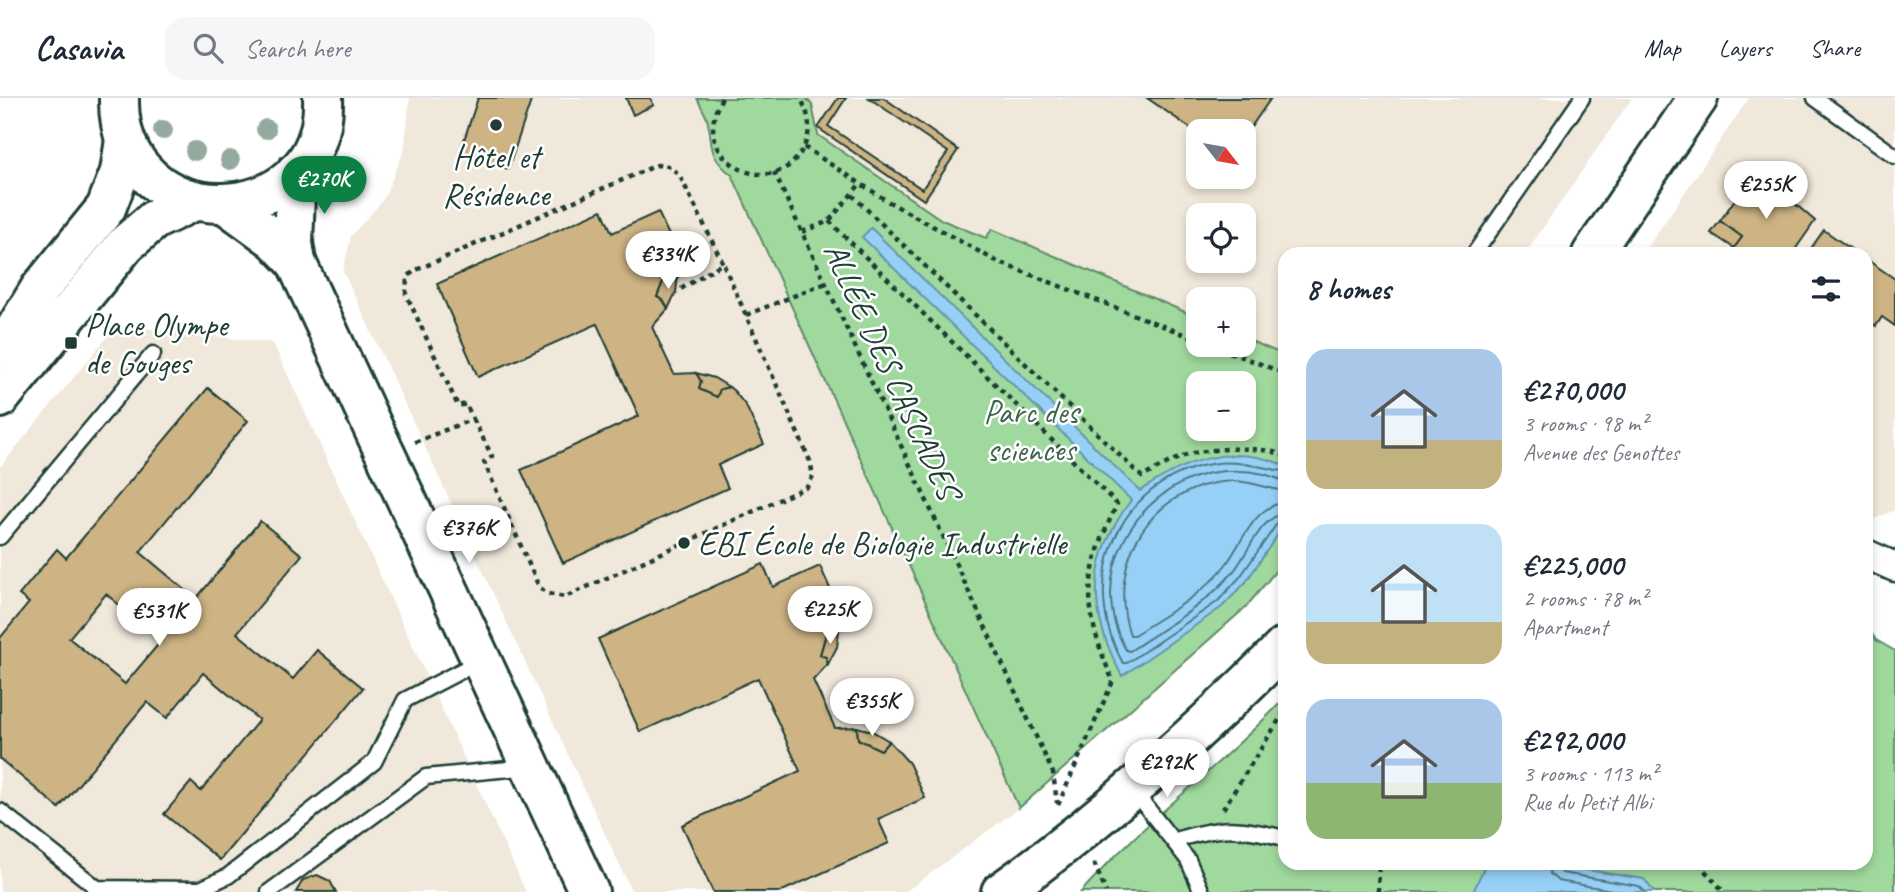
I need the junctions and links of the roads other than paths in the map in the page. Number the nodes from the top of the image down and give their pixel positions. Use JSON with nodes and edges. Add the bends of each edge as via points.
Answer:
{"nodes":[{"id":1,"x":119,"y":98,"type":"edge"},
{"id":2,"x":323,"y":98,"type":"edge"},
{"id":3,"x":1582,"y":98,"type":"edge"},
{"id":4,"x":1815,"y":98,"type":"edge"},
{"id":5,"x":1688,"y":101,"type":"edge"},
{"id":6,"x":125,"y":140,"type":"junction"},
{"id":7,"x":1895,"y":156,"type":"edge"},
{"id":8,"x":296,"y":172,"type":"junction"},
{"id":9,"x":211,"y":203,"type":"junction"},
{"id":10,"x":1479,"y":247,"type":"edge"},
{"id":11,"x":1596,"y":247,"type":"edge"},
{"id":12,"x":296,"y":262,"type":"junction"},
{"id":13,"x":0,"y":348,"type":"edge"},
{"id":14,"x":153,"y":354,"type":"dead end"},
{"id":15,"x":0,"y":398,"type":"edge"},
{"id":16,"x":0,"y":537,"type":"edge"},
{"id":17,"x":1873,"y":557,"type":"edge"},
{"id":18,"x":1895,"y":567,"type":"edge"},
{"id":19,"x":1278,"y":653,"type":"edge"},
{"id":20,"x":481,"y":660,"type":"junction"},
{"id":21,"x":531,"y":767,"type":"junction"},
{"id":22,"x":1133,"y":790,"type":"junction"},
{"id":23,"x":0,"y":811,"type":"edge"},
{"id":24,"x":1278,"y":837,"type":"edge"},
{"id":25,"x":1175,"y":840,"type":"junction"},
{"id":26,"x":269,"y":892,"type":"edge"},
{"id":27,"x":589,"y":892,"type":"edge"},
{"id":28,"x":1001,"y":892,"type":"edge"},
{"id":29,"x":1202,"y":892,"type":"edge"}],
"edges":[{"from":1,"to":6,"type":"street"},
{"from":2,"to":8,"type":"street","via":[[318,134]]},
{"from":3,"to":10,"type":"lane"},
{"from":4,"to":7,"type":"lane"},
{"from":5,"to":11,"type":"street"},
{"from":6,"to":9,"type":"street","via":[[152,179]]},
{"from":6,"to":13,"type":"street","via":[[120,172],[106,208],[40,289]]},
{"from":8,"to":9,"type":"street","via":[[272,191]]},
{"from":8,"to":12,"type":"street"},
{"from":9,"to":12,"type":"street","via":[[275,240]]},
{"from":9,"to":15,"type":"street","via":[[154,220],[126,244]]},
{"from":12,"to":20,"type":"street"},
{"from":14,"to":16,"type":"lane"},
{"from":17,"to":18,"type":"street"},
{"from":19,"to":22,"type":"street"},
{"from":20,"to":21,"type":"street"},
{"from":20,"to":23,"type":"lane","via":[[405,700],[374,762],[228,876],[200,889],[97,888]]},
{"from":21,"to":26,"type":"lane","via":[[426,777]]},
{"from":21,"to":27,"type":"street"},
{"from":22,"to":25,"type":"lane"},
{"from":22,"to":28,"type":"street"},
{"from":24,"to":25,"type":"lane","via":[[1216,828]]},
{"from":25,"to":29,"type":"lane"}]}
